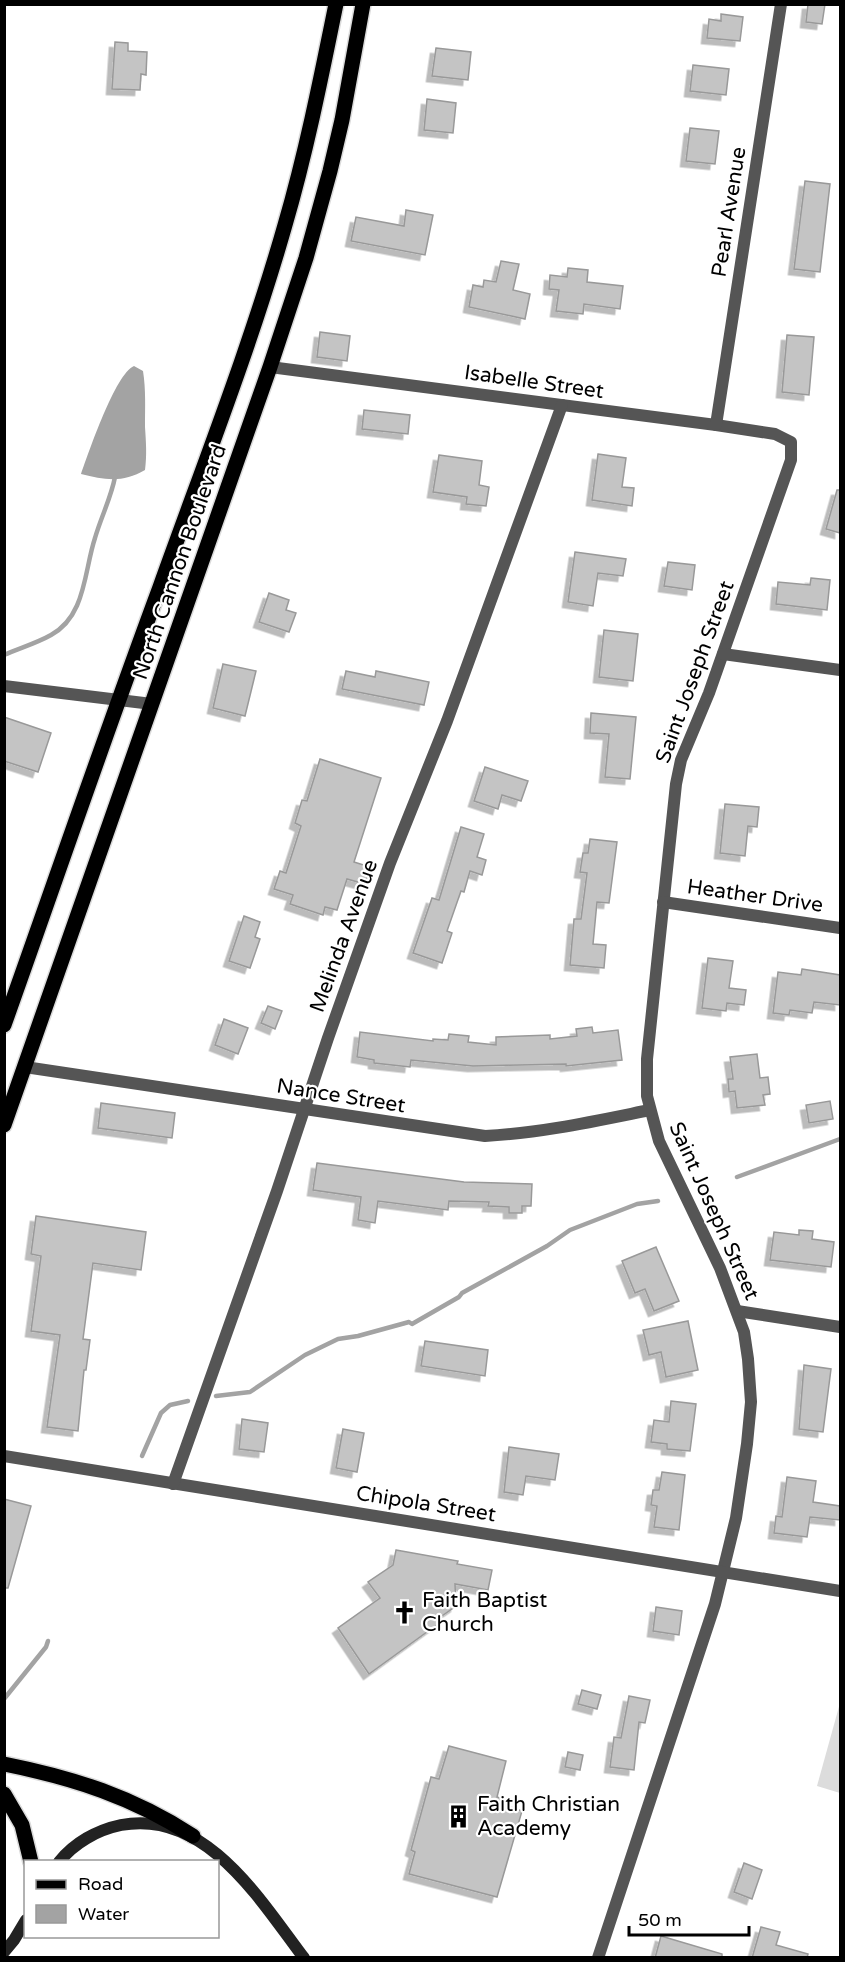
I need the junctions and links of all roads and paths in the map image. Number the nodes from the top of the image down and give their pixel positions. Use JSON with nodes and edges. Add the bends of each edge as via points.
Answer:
{"nodes":[{"id":1,"x":336,"y":4,"type":"edge"},
{"id":2,"x":363,"y":4,"type":"edge"},
{"id":3,"x":781,"y":4,"type":"edge"},
{"id":4,"x":270,"y":366,"type":"junction"},
{"id":5,"x":562,"y":405,"type":"junction"},
{"id":6,"x":716,"y":425,"type":"junction"},
{"id":7,"x":791,"y":442,"type":"joint"},
{"id":8,"x":723,"y":654,"type":"junction"},
{"id":9,"x":840,"y":670,"type":"edge"},
{"id":10,"x":4,"y":687,"type":"edge"},
{"id":11,"x":120,"y":700,"type":"junction"},
{"id":12,"x":152,"y":704,"type":"junction"},
{"id":13,"x":663,"y":902,"type":"junction"},
{"id":14,"x":840,"y":928,"type":"edge"},
{"id":15,"x":4,"y":1024,"type":"edge"},
{"id":16,"x":25,"y":1067,"type":"junction"},
{"id":17,"x":305,"y":1110,"type":"junction"},
{"id":18,"x":650,"y":1110,"type":"junction"},
{"id":19,"x":4,"y":1125,"type":"edge"},
{"id":20,"x":737,"y":1311,"type":"junction"},
{"id":21,"x":840,"y":1327,"type":"edge"},
{"id":22,"x":4,"y":1456,"type":"edge"},
{"id":23,"x":173,"y":1484,"type":"junction"},
{"id":24,"x":723,"y":1572,"type":"junction"},
{"id":25,"x":840,"y":1591,"type":"edge"},
{"id":26,"x":4,"y":1764,"type":"edge"},
{"id":27,"x":4,"y":1794,"type":"edge"},
{"id":28,"x":193,"y":1836,"type":"junction"},
{"id":29,"x":31,"y":1860,"type":"edge"},
{"id":30,"x":61,"y":1860,"type":"edge"},
{"id":31,"x":24,"y":1923,"type":"edge"},
{"id":32,"x":4,"y":1952,"type":"edge"},
{"id":33,"x":304,"y":1958,"type":"edge"},
{"id":34,"x":598,"y":1958,"type":"edge"}],
"edges":[{"from":1,"to":11,"type":"main road","name":"North Cannon Boulevard","via":[[315,109],[283,234],[210,455]]},
{"from":2,"to":4,"type":"main road","name":"North Cannon Boulevard","via":[[330,171]]},
{"from":3,"to":6,"type":"street","name":"Pearl Avenue"},
{"from":4,"to":5,"type":"street","name":"Isabelle Street"},
{"from":4,"to":12,"type":"main road","name":"North Cannon Boulevard"},
{"from":5,"to":6,"type":"street","name":"Isabelle Street"},
{"from":5,"to":17,"type":"street","name":"Melinda Avenue","via":[[447,721],[390,863]]},
{"from":6,"to":7,"type":"street","name":"Isabelle Street","via":[[775,434]]},
{"from":7,"to":8,"type":"street","name":"Saint Joseph Street","via":[[791,460]]},
{"from":8,"to":9,"type":"street"},
{"from":8,"to":13,"type":"street","name":"Saint Joseph Street","via":[[681,760]]},
{"from":10,"to":11,"type":"street"},
{"from":11,"to":12,"type":"street"},
{"from":11,"to":15,"type":"main road","name":"North Cannon Boulevard"},
{"from":12,"to":16,"type":"main road","name":"North Cannon Boulevard"},
{"from":13,"to":14,"type":"street","name":"Heather Drive"},
{"from":13,"to":18,"type":"street","name":"Saint Joseph Street","via":[[647,1059]]},
{"from":16,"to":17,"type":"street","name":"Nance Street"},
{"from":16,"to":19,"type":"main road","name":"North Cannon Boulevard"},
{"from":17,"to":18,"type":"street","name":"Nance Street","via":[[485,1136],[568,1127]]},
{"from":17,"to":23,"type":"street","name":"Melinda Avenue"},
{"from":18,"to":20,"type":"street","name":"Saint Joseph Street","via":[[659,1141]]},
{"from":20,"to":21,"type":"street"},
{"from":20,"to":24,"type":"street","name":"Saint Joseph Street","via":[[744,1332],[751,1402],[736,1518]]},
{"from":22,"to":23,"type":"street","name":"Chipola Street"},
{"from":23,"to":24,"type":"street","name":"Chipola Street"},
{"from":24,"to":25,"type":"street","name":"Chipola Street"},
{"from":24,"to":34,"type":"street","name":"Saint Joseph Street"},
{"from":26,"to":28,"type":"main road","via":[[106,1791]]},
{"from":27,"to":29,"type":"main road","via":[[22,1825]]},
{"from":28,"to":30,"type":"street","via":[[168,1827],[124,1824],[85,1839]]},
{"from":28,"to":33,"type":"street","via":[[250,1887]]},
{"from":31,"to":32,"type":"street"}]}
